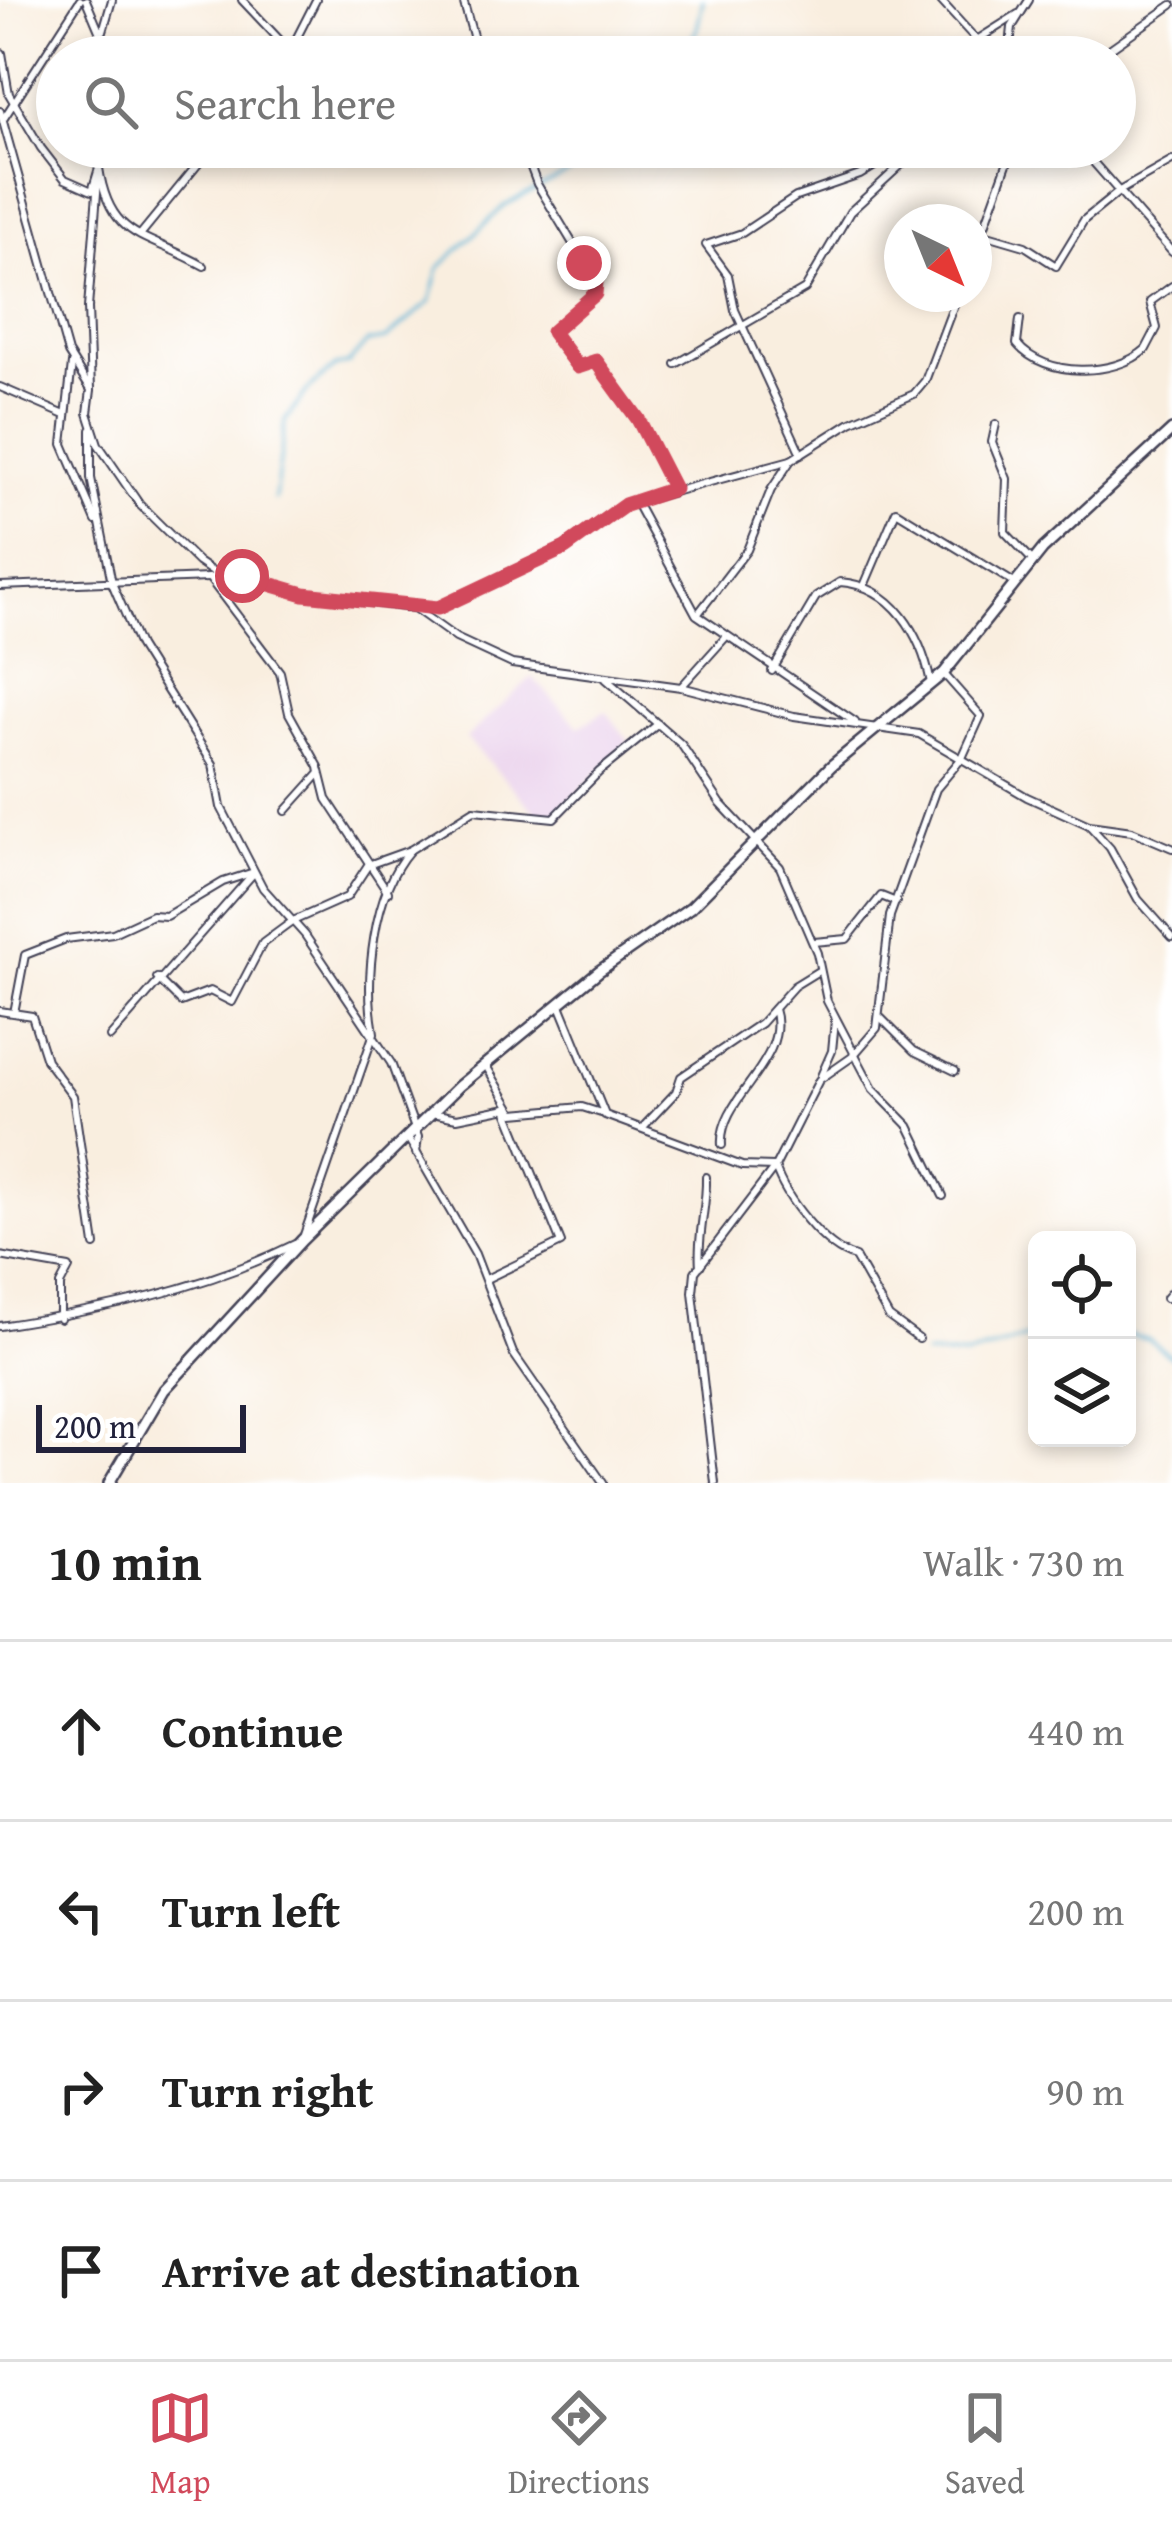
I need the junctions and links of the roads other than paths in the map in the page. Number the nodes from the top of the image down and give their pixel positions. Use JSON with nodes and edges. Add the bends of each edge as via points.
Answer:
{"nodes":[{"id":1,"x":83,"y":0,"type":"edge"},
{"id":2,"x":112,"y":0,"type":"edge"},
{"id":3,"x":242,"y":0,"type":"edge"},
{"id":4,"x":316,"y":0,"type":"edge"},
{"id":5,"x":464,"y":0,"type":"edge"},
{"id":6,"x":940,"y":0,"type":"edge"},
{"id":7,"x":1029,"y":0,"type":"edge"},
{"id":8,"x":1172,"y":5,"type":"edge"},
{"id":9,"x":1018,"y":14,"type":"junction"},
{"id":10,"x":103,"y":32,"type":"junction"},
{"id":11,"x":59,"y":36,"type":"edge"},
{"id":12,"x":104,"y":36,"type":"edge"},
{"id":13,"x":273,"y":36,"type":"edge"},
{"id":14,"x":297,"y":36,"type":"edge"},
{"id":15,"x":473,"y":36,"type":"edge"},
{"id":16,"x":968,"y":36,"type":"edge"},
{"id":17,"x":985,"y":36,"type":"edge"},
{"id":18,"x":1014,"y":36,"type":"edge"},
{"id":19,"x":1128,"y":36,"type":"edge"},
{"id":20,"x":2,"y":53,"type":"edge"},
{"id":21,"x":36,"y":70,"type":"edge"},
{"id":22,"x":15,"y":102,"type":"junction"},
{"id":23,"x":0,"y":111,"type":"edge"},
{"id":24,"x":2,"y":123,"type":"edge"},
{"id":25,"x":36,"y":135,"type":"edge"},
{"id":26,"x":1172,"y":161,"type":"edge"},
{"id":27,"x":58,"y":168,"type":"edge"},
{"id":28,"x":99,"y":168,"type":"junction"},
{"id":29,"x":195,"y":168,"type":"edge"},
{"id":30,"x":531,"y":168,"type":"edge"},
{"id":31,"x":872,"y":168,"type":"edge"},
{"id":32,"x":898,"y":168,"type":"edge"},
{"id":33,"x":1006,"y":168,"type":"edge"},
{"id":34,"x":1100,"y":168,"type":"edge"},
{"id":35,"x":1121,"y":190,"type":"junction"},
{"id":36,"x":992,"y":208,"type":"edge"},
{"id":37,"x":140,"y":235,"type":"junction"},
{"id":38,"x":992,"y":237,"type":"edge"},
{"id":39,"x":1172,"y":251,"type":"edge"},
{"id":40,"x":204,"y":266,"type":"dead end"},
{"id":41,"x":1172,"y":286,"type":"edge"},
{"id":42,"x":951,"y":312,"type":"edge"},
{"id":43,"x":1020,"y":319,"type":"dead end"},
{"id":44,"x":744,"y":324,"type":"junction"},
{"id":45,"x":72,"y":364,"type":"junction"},
{"id":46,"x":676,"y":364,"type":"dead end"},
{"id":47,"x":0,"y":387,"type":"edge"},
{"id":48,"x":91,"y":391,"type":"junction"},
{"id":49,"x":65,"y":415,"type":"junction"},
{"id":50,"x":996,"y":424,"type":"dead end"},
{"id":51,"x":91,"y":426,"type":"junction"},
{"id":52,"x":1172,"y":430,"type":"edge"},
{"id":53,"x":801,"y":454,"type":"junction"},
{"id":54,"x":791,"y":460,"type":"junction"},
{"id":55,"x":674,"y":489,"type":"junction"},
{"id":56,"x":635,"y":501,"type":"junction"},
{"id":57,"x":100,"y":525,"type":"junction"},
{"id":58,"x":1034,"y":562,"type":"junction"},
{"id":59,"x":220,"y":577,"type":"junction"},
{"id":60,"x":208,"y":578,"type":"junction"},
{"id":61,"x":112,"y":583,"type":"junction"},
{"id":62,"x":1018,"y":585,"type":"junction"},
{"id":63,"x":0,"y":586,"type":"edge"},
{"id":64,"x":864,"y":586,"type":"junction"},
{"id":65,"x":415,"y":608,"type":"junction"},
{"id":66,"x":697,"y":615,"type":"junction"},
{"id":67,"x":725,"y":638,"type":"junction"},
{"id":68,"x":772,"y":671,"type":"junction"},
{"id":69,"x":944,"y":674,"type":"junction"},
{"id":70,"x":606,"y":679,"type":"junction"},
{"id":71,"x":931,"y":683,"type":"junction"},
{"id":72,"x":681,"y":687,"type":"junction"},
{"id":73,"x":857,"y":723,"type":"junction"},
{"id":74,"x":658,"y":724,"type":"junction"},
{"id":75,"x":877,"y":727,"type":"junction"},
{"id":76,"x":962,"y":758,"type":"junction"},
{"id":77,"x":319,"y":767,"type":"junction"},
{"id":78,"x":286,"y":812,"type":"dead end"},
{"id":79,"x":1089,"y":825,"type":"junction"},
{"id":80,"x":758,"y":841,"type":"junction"},
{"id":81,"x":1172,"y":848,"type":"edge"},
{"id":82,"x":410,"y":850,"type":"junction"},
{"id":83,"x":368,"y":865,"type":"junction"},
{"id":84,"x":254,"y":872,"type":"junction"},
{"id":85,"x":388,"y":892,"type":"junction"},
{"id":86,"x":896,"y":902,"type":"junction"},
{"id":87,"x":292,"y":921,"type":"junction"},
{"id":88,"x":1172,"y":937,"type":"edge"},
{"id":89,"x":812,"y":942,"type":"junction"},
{"id":90,"x":820,"y":970,"type":"junction"},
{"id":91,"x":157,"y":978,"type":"junction"},
{"id":92,"x":560,"y":1005,"type":"junction"},
{"id":93,"x":774,"y":1009,"type":"junction"},
{"id":94,"x":0,"y":1011,"type":"edge"},
{"id":95,"x":14,"y":1013,"type":"junction"},
{"id":96,"x":835,"y":1017,"type":"junction"},
{"id":97,"x":880,"y":1018,"type":"junction"},
{"id":98,"x":374,"y":1034,"type":"junction"},
{"id":99,"x":110,"y":1037,"type":"dead end"},
{"id":100,"x":856,"y":1053,"type":"junction"},
{"id":101,"x":485,"y":1064,"type":"junction"},
{"id":102,"x":955,"y":1071,"type":"dead end"},
{"id":103,"x":819,"y":1080,"type":"junction"},
{"id":104,"x":508,"y":1108,"type":"junction"},
{"id":105,"x":431,"y":1113,"type":"junction"},
{"id":106,"x":605,"y":1115,"type":"junction"},
{"id":107,"x":644,"y":1126,"type":"junction"},
{"id":108,"x":411,"y":1133,"type":"junction"},
{"id":109,"x":722,"y":1145,"type":"dead end"},
{"id":110,"x":775,"y":1167,"type":"junction"},
{"id":111,"x":706,"y":1177,"type":"dead end"},
{"id":112,"x":943,"y":1196,"type":"dead end"},
{"id":113,"x":302,"y":1240,"type":"junction"},
{"id":114,"x":95,"y":1246,"type":"dead end"},
{"id":115,"x":0,"y":1256,"type":"edge"},
{"id":116,"x":700,"y":1266,"type":"junction"},
{"id":117,"x":486,"y":1279,"type":"junction"},
{"id":118,"x":60,"y":1319,"type":"junction"},
{"id":119,"x":0,"y":1326,"type":"edge"},
{"id":120,"x":919,"y":1339,"type":"dead end"},
{"id":121,"x":109,"y":1483,"type":"edge"},
{"id":122,"x":603,"y":1483,"type":"edge"},
{"id":123,"x":715,"y":1483,"type":"edge"}],
"edges":[{"from":1,"to":10,"type":"street"},
{"from":1,"to":11,"type":"street"},
{"from":2,"to":10,"type":"street"},
{"from":3,"to":13,"type":"street"},
{"from":4,"to":14,"type":"street"},
{"from":5,"to":15,"type":"street"},
{"from":6,"to":16,"type":"street"},
{"from":7,"to":9,"type":"street"},
{"from":8,"to":19,"type":"street"},
{"from":9,"to":17,"type":"street"},
{"from":9,"to":18,"type":"street"},
{"from":10,"to":12,"type":"street"},
{"from":20,"to":22,"type":"street"},
{"from":21,"to":22,"type":"street"},
{"from":22,"to":24,"type":"street"},
{"from":22,"to":25,"type":"street"},
{"from":23,"to":24,"type":"street"},
{"from":24,"to":45,"type":"street"},
{"from":26,"to":35,"type":"street"},
{"from":27,"to":28,"type":"street","via":[[92,191]]},
{"from":28,"to":37,"type":"street","via":[[105,205]]},
{"from":28,"to":48,"type":"street"},
{"from":29,"to":37,"type":"street"},
{"from":30,"to":55,"type":"street","via":[[596,282],[595,294],[552,332],[578,367],[596,361]]},
{"from":31,"to":44,"type":"street","via":[[706,245],[728,275]]},
{"from":32,"to":44,"type":"street","via":[[850,212],[806,289]]},
{"from":33,"to":36,"type":"street"},
{"from":34,"to":35,"type":"street"},
{"from":35,"to":38,"type":"street","via":[[1084,220],[1056,266]]},
{"from":35,"to":39,"type":"street"},
{"from":37,"to":40,"type":"street"},
{"from":41,"to":43,"type":"street","via":[[1150,302],[1157,328],[1147,349],[1097,370],[1023,351]]},
{"from":42,"to":53,"type":"street","via":[[919,390]]},
{"from":44,"to":46,"type":"street"},
{"from":44,"to":53,"type":"street"},
{"from":45,"to":48,"type":"street"},
{"from":45,"to":49,"type":"street"},
{"from":47,"to":49,"type":"street"},
{"from":48,"to":51,"type":"street"},
{"from":49,"to":57,"type":"street","via":[[63,444]]},
{"from":50,"to":58,"type":"street","via":[[992,442],[1007,479],[1005,532]]},
{"from":51,"to":57,"type":"street"},
{"from":51,"to":59,"type":"street","via":[[112,472],[140,505]]},
{"from":52,"to":58,"type":"street"},
{"from":53,"to":54,"type":"street"},
{"from":54,"to":55,"type":"street"},
{"from":54,"to":66,"type":"street","via":[[747,550]]},
{"from":55,"to":56,"type":"street"},
{"from":56,"to":65,"type":"street","via":[[565,548],[438,608]]},
{"from":56,"to":66,"type":"street"},
{"from":57,"to":61,"type":"street"},
{"from":58,"to":62,"type":"street"},
{"from":59,"to":60,"type":"street"},
{"from":59,"to":65,"type":"street"},
{"from":60,"to":61,"type":"street"},
{"from":60,"to":77,"type":"street","via":[[280,671],[289,713]]},
{"from":61,"to":63,"type":"street"},
{"from":61,"to":84,"type":"street","via":[[147,662],[213,764],[221,807]]},
{"from":62,"to":64,"type":"street","via":[[896,511]]},
{"from":62,"to":69,"type":"street"},
{"from":64,"to":68,"type":"street","via":[[827,586]]},
{"from":64,"to":71,"type":"street","via":[[906,619]]},
{"from":65,"to":70,"type":"street","via":[[512,664]]},
{"from":66,"to":67,"type":"street"},
{"from":67,"to":68,"type":"street"},
{"from":67,"to":72,"type":"street"},
{"from":68,"to":73,"type":"street"},
{"from":69,"to":71,"type":"street"},
{"from":69,"to":76,"type":"street","via":[[981,712]]},
{"from":70,"to":72,"type":"street"},
{"from":70,"to":74,"type":"street"},
{"from":71,"to":75,"type":"street"},
{"from":72,"to":73,"type":"street"},
{"from":73,"to":75,"type":"street"},
{"from":74,"to":80,"type":"street"},
{"from":74,"to":82,"type":"street","via":[[554,818],[474,811]]},
{"from":75,"to":76,"type":"street","via":[[919,734]]},
{"from":75,"to":80,"type":"street"},
{"from":76,"to":79,"type":"street"},
{"from":76,"to":86,"type":"street","via":[[936,789]]},
{"from":77,"to":78,"type":"street"},
{"from":77,"to":83,"type":"street","via":[[327,799]]},
{"from":79,"to":81,"type":"street"},
{"from":79,"to":88,"type":"street"},
{"from":80,"to":89,"type":"street","via":[[780,867]]},
{"from":80,"to":92,"type":"street","via":[[670,925]]},
{"from":82,"to":83,"type":"street"},
{"from":82,"to":85,"type":"street","via":[[393,869]]},
{"from":83,"to":85,"type":"street"},
{"from":83,"to":87,"type":"street","via":[[347,897]]},
{"from":84,"to":87,"type":"street"},
{"from":84,"to":91,"type":"street"},
{"from":84,"to":95,"type":"street","via":[[166,916],[25,955]]},
{"from":85,"to":98,"type":"street","via":[[375,948]]},
{"from":86,"to":89,"type":"street","via":[[881,896],[847,939]]},
{"from":86,"to":97,"type":"street"},
{"from":87,"to":91,"type":"street","via":[[263,943],[232,1002],[210,991],[181,1002]]},
{"from":87,"to":98,"type":"street"},
{"from":89,"to":90,"type":"street"},
{"from":90,"to":93,"type":"street"},
{"from":90,"to":96,"type":"street"},
{"from":91,"to":99,"type":"street"},
{"from":92,"to":101,"type":"street"},
{"from":92,"to":106,"type":"street"},
{"from":93,"to":107,"type":"street","via":[[681,1077]]},
{"from":93,"to":109,"type":"street","via":[[768,1052],[732,1107]]},
{"from":94,"to":95,"type":"street"},
{"from":95,"to":114,"type":"street","via":[[32,1016],[46,1060],[73,1096]]},
{"from":96,"to":100,"type":"street"},
{"from":96,"to":103,"type":"street"},
{"from":97,"to":100,"type":"street"},
{"from":97,"to":102,"type":"street","via":[[914,1051]]},
{"from":98,"to":108,"type":"street","via":[[402,1088]]},
{"from":98,"to":113,"type":"street"},
{"from":100,"to":103,"type":"street"},
{"from":100,"to":112,"type":"street","via":[[880,1099],[909,1126]]},
{"from":101,"to":104,"type":"street"},
{"from":101,"to":105,"type":"street"},
{"from":103,"to":110,"type":"street"},
{"from":104,"to":105,"type":"street","via":[[457,1118]]},
{"from":104,"to":106,"type":"street","via":[[582,1107]]},
{"from":104,"to":117,"type":"street","via":[[561,1243]]},
{"from":105,"to":108,"type":"street"},
{"from":106,"to":107,"type":"street"},
{"from":107,"to":110,"type":"street","via":[[682,1148]]},
{"from":108,"to":113,"type":"street"},
{"from":108,"to":117,"type":"street"},
{"from":110,"to":116,"type":"street"},
{"from":110,"to":120,"type":"street","via":[[829,1242],[854,1257],[889,1317]]},
{"from":111,"to":116,"type":"street"},
{"from":113,"to":118,"type":"street","via":[[228,1273]]},
{"from":113,"to":121,"type":"street","via":[[164,1390]]},
{"from":115,"to":118,"type":"street","via":[[69,1268]]},
{"from":116,"to":123,"type":"street","via":[[693,1292]]},
{"from":117,"to":122,"type":"street","via":[[517,1359]]},
{"from":118,"to":119,"type":"street"}]}
